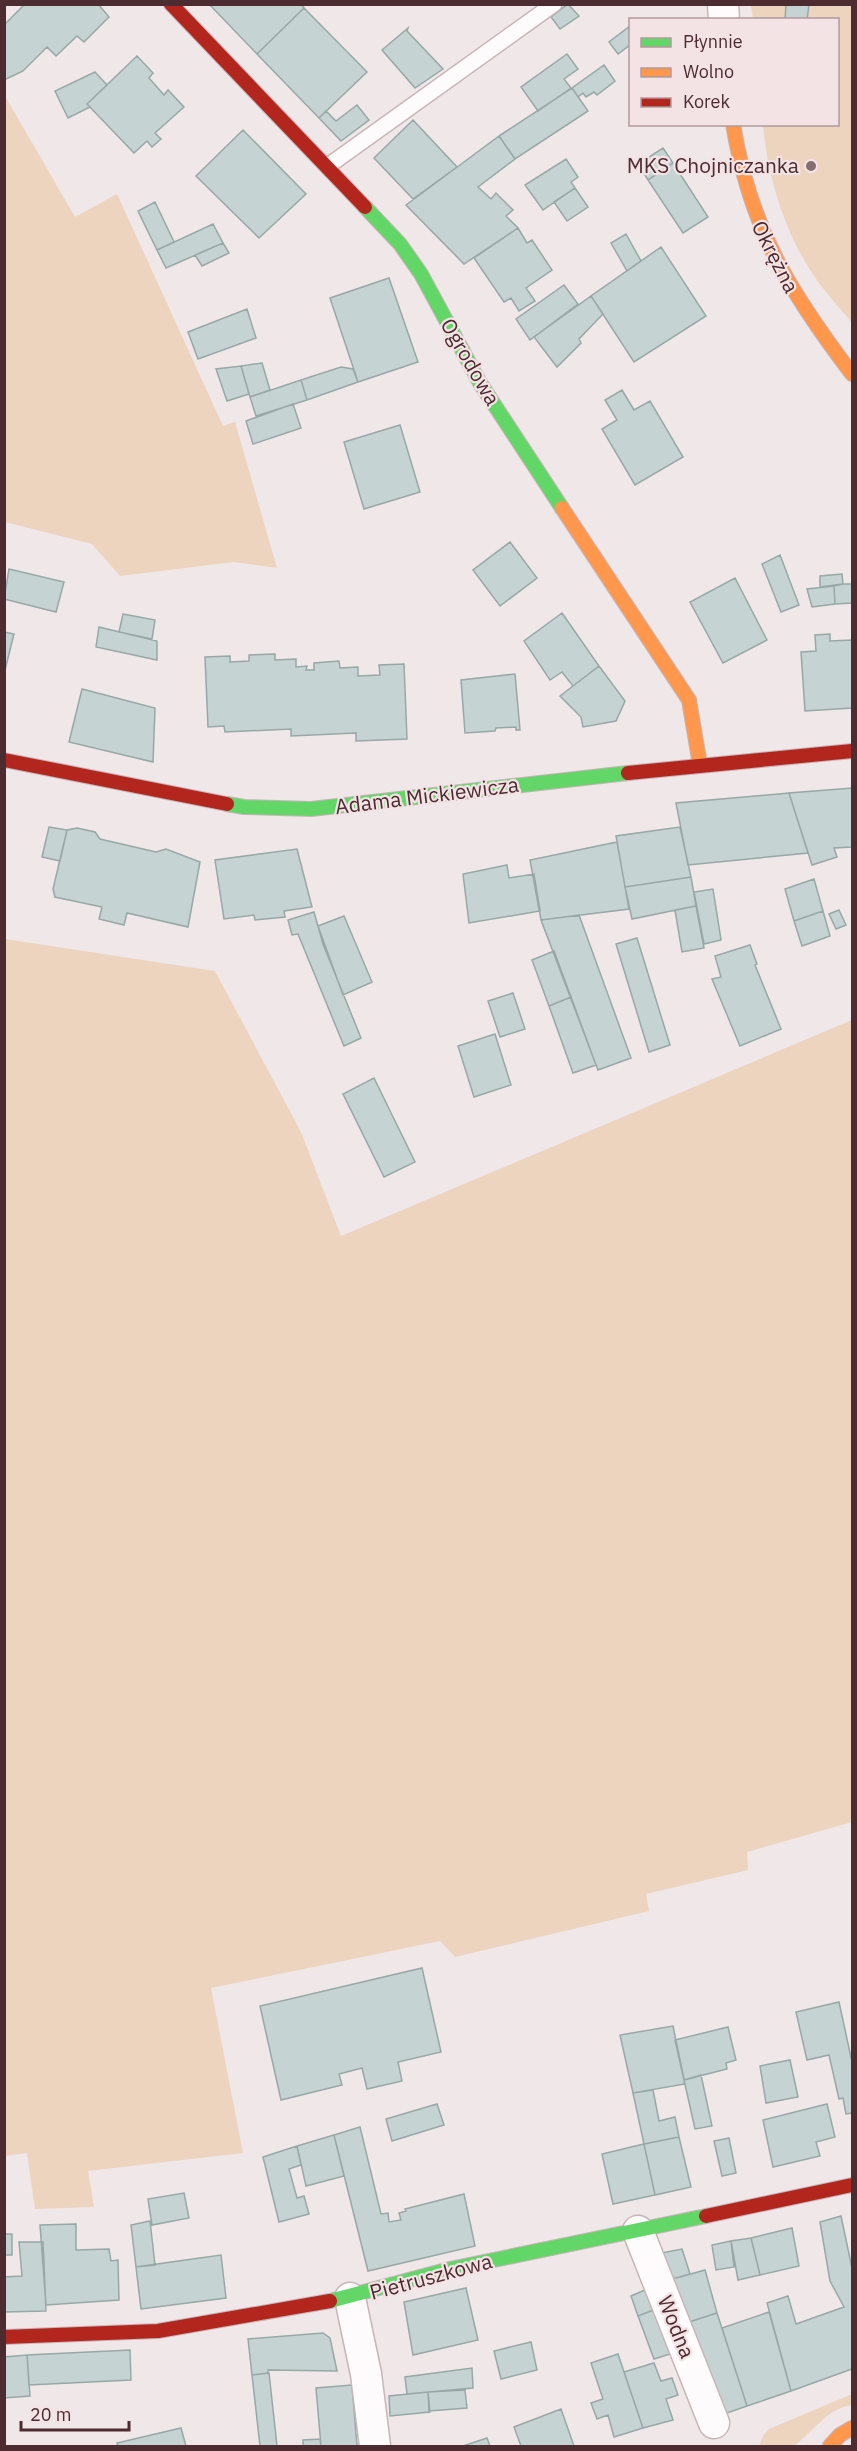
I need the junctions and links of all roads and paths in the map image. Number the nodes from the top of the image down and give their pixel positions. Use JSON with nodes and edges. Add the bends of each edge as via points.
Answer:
{"nodes":[{"id":1,"x":171,"y":4,"type":"edge"},
{"id":2,"x":554,"y":4,"type":"edge"},
{"id":3,"x":733,"y":126,"type":"edge"},
{"id":4,"x":328,"y":166,"type":"junction"},
{"id":5,"x":852,"y":374,"type":"edge"},
{"id":6,"x":852,"y":751,"type":"edge"},
{"id":7,"x":4,"y":760,"type":"edge"},
{"id":8,"x":700,"y":765,"type":"junction"},
{"id":9,"x":852,"y":2185,"type":"edge"},
{"id":10,"x":638,"y":2231,"type":"junction"},
{"id":11,"x":350,"y":2298,"type":"junction"},
{"id":12,"x":4,"y":2337,"type":"edge"},
{"id":13,"x":714,"y":2423,"type":"dead end"},
{"id":14,"x":852,"y":2428,"type":"edge"},
{"id":15,"x":375,"y":2446,"type":"edge"},
{"id":16,"x":830,"y":2446,"type":"edge"}],
"edges":[{"from":1,"to":4,"type":"street","name":"Ogrodowa"},
{"from":2,"to":4,"type":"lane"},
{"from":3,"to":5,"type":"street","name":"Okrężna","via":[[746,196],[762,237],[808,316]]},
{"from":4,"to":8,"type":"street","name":"Ogrodowa","via":[[400,244],[421,274],[480,383],[689,700]]},
{"from":6,"to":8,"type":"street","name":"Adama Mickiewicza"},
{"from":7,"to":8,"type":"street","name":"Adama Mickiewicza","via":[[244,807],[311,809]]},
{"from":9,"to":10,"type":"street","name":"Pietruszkowa"},
{"from":10,"to":11,"type":"street","name":"Pietruszkowa","via":[[450,2269]]},
{"from":10,"to":13,"type":"street","name":"Wodna"},
{"from":11,"to":12,"type":"street","name":"Pietruszkowa","via":[[158,2331]]},
{"from":11,"to":15,"type":"street","via":[[366,2374]]},
{"from":14,"to":16,"type":"street"}]}
